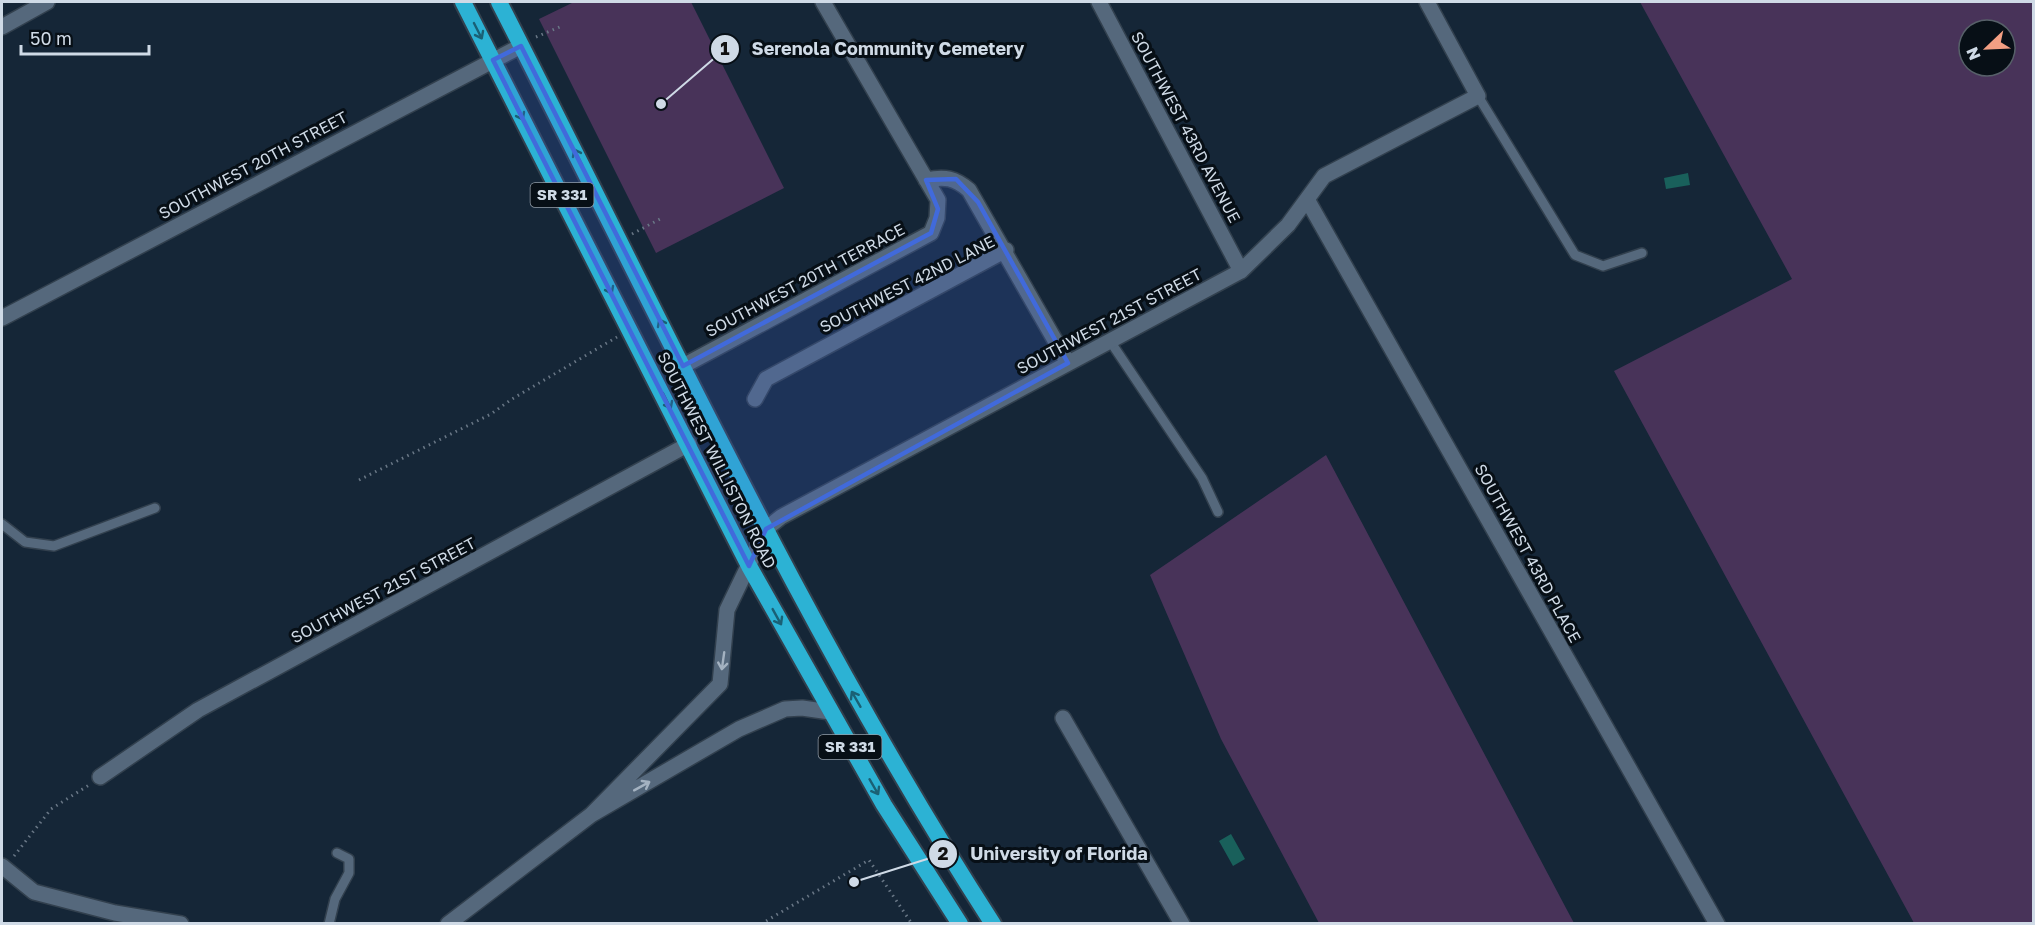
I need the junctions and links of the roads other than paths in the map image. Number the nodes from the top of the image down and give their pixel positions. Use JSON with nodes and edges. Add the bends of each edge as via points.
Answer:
{"nodes":[{"id":1,"x":47,"y":2,"type":"edge"},
{"id":2,"x":463,"y":2,"type":"edge"},
{"id":3,"x":499,"y":2,"type":"edge"},
{"id":4,"x":824,"y":2,"type":"edge"},
{"id":5,"x":1099,"y":2,"type":"edge"},
{"id":6,"x":1427,"y":2,"type":"edge"},
{"id":7,"x":2,"y":27,"type":"edge"},
{"id":8,"x":521,"y":46,"type":"junction"},
{"id":9,"x":493,"y":60,"type":"junction"},
{"id":10,"x":1478,"y":96,"type":"junction"},
{"id":11,"x":926,"y":180,"type":"junction"},
{"id":12,"x":1308,"y":201,"type":"junction"},
{"id":13,"x":1006,"y":250,"type":"junction"},
{"id":14,"x":1642,"y":253,"type":"dead end"},
{"id":15,"x":1241,"y":270,"type":"junction"},
{"id":16,"x":2,"y":318,"type":"edge"},
{"id":17,"x":1110,"y":341,"type":"junction"},
{"id":18,"x":1068,"y":363,"type":"junction"},
{"id":19,"x":683,"y":366,"type":"junction"},
{"id":20,"x":755,"y":399,"type":"dead end"},
{"id":21,"x":689,"y":444,"type":"junction"},
{"id":22,"x":155,"y":508,"type":"dead end"},
{"id":23,"x":1218,"y":512,"type":"dead end"},
{"id":24,"x":2,"y":524,"type":"edge"},
{"id":25,"x":766,"y":529,"type":"junction"},
{"id":26,"x":749,"y":566,"type":"junction"},
{"id":27,"x":830,"y":712,"type":"junction"},
{"id":28,"x":1063,"y":717,"type":"dead end"},
{"id":29,"x":100,"y":777,"type":"road end"},
{"id":30,"x":591,"y":815,"type":"junction"},
{"id":31,"x":337,"y":853,"type":"dead end"},
{"id":32,"x":3,"y":867,"type":"edge"},
{"id":33,"x":181,"y":924,"type":"edge"},
{"id":34,"x":329,"y":924,"type":"edge"},
{"id":35,"x":448,"y":924,"type":"edge"},
{"id":36,"x":960,"y":924,"type":"edge"},
{"id":37,"x":993,"y":924,"type":"edge"},
{"id":38,"x":1182,"y":924,"type":"edge"},
{"id":39,"x":1717,"y":924,"type":"edge"}],
"edges":[{"from":1,"to":7,"type":"street"},
{"from":2,"to":9,"type":"highway","name":"SOUTHWEST WILLISTON ROAD","number":"SR 331","one_way":true},
{"from":3,"to":8,"type":"highway","name":"SOUTHWEST WILLISTON ROAD","number":"SR 331"},
{"from":4,"to":11,"type":"street"},
{"from":5,"to":15,"type":"street","name":"SOUTHWEST 43RD AVENUE"},
{"from":6,"to":10,"type":"street"},
{"from":8,"to":9,"type":"street","name":"SOUTHWEST 20TH STREET"},
{"from":19,"to":8,"type":"highway","name":"SOUTHWEST WILLISTON ROAD","number":"SR 331","one_way":true},
{"from":9,"to":16,"type":"street","name":"SOUTHWEST 20TH STREET"},
{"from":9,"to":21,"type":"highway","name":"SOUTHWEST WILLISTON ROAD","number":"SR 331","one_way":true},
{"from":10,"to":12,"type":"street","name":"SOUTHWEST 21ST STREET","via":[[1324,176]]},
{"from":10,"to":14,"type":"lane","via":[[1575,255],[1603,266]]},
{"from":11,"to":13,"type":"street","via":[[956,179],[969,190]]},
{"from":11,"to":19,"type":"street","name":"SOUTHWEST 20TH TERRACE","via":[[938,200],[931,232]]},
{"from":12,"to":15,"type":"street","name":"SOUTHWEST 21ST STREET"},
{"from":12,"to":39,"type":"street","name":"SOUTHWEST 43RD PLACE"},
{"from":13,"to":18,"type":"street","name":"SOUTHWEST 42ND LANE"},
{"from":13,"to":20,"type":"street","name":"SOUTHWEST 42ND LANE","via":[[766,379]]},
{"from":15,"to":17,"type":"street","name":"SOUTHWEST 21ST STREET"},
{"from":17,"to":18,"type":"street","name":"SOUTHWEST 21ST STREET"},
{"from":17,"to":23,"type":"lane","via":[[1202,478]]},
{"from":18,"to":25,"type":"street","name":"SOUTHWEST 21ST STREET"},
{"from":19,"to":25,"type":"highway","name":"SOUTHWEST WILLISTON ROAD","number":"SR 331"},
{"from":21,"to":26,"type":"highway","name":"SOUTHWEST WILLISTON ROAD","number":"SR 331"},
{"from":21,"to":29,"type":"street","name":"SOUTHWEST 21ST STREET","via":[[198,710]]},
{"from":22,"to":24,"type":"lane","via":[[54,546],[25,542]]},
{"from":25,"to":26,"type":"street"},
{"from":37,"to":25,"type":"highway","name":"SOUTHWEST WILLISTON ROAD","number":"SR 331","one_way":true,"via":[[849,687]]},
{"from":26,"to":27,"type":"highway","name":"SOUTHWEST WILLISTON ROAD","number":"SR 331","one_way":true},
{"from":26,"to":30,"type":"street","one_way":true,"via":[[727,610],[720,684]]},
{"from":30,"to":27,"type":"street","one_way":true,"via":[[767,715],[802,708]]},
{"from":27,"to":36,"type":"highway","name":"SOUTHWEST WILLISTON ROAD","number":"SR 331","one_way":true},
{"from":28,"to":38,"type":"street"},
{"from":30,"to":35,"type":"street"},
{"from":31,"to":34,"type":"lane","via":[[349,859],[350,866],[335,898]]},
{"from":32,"to":33,"type":"street","via":[[34,892],[115,913]]}]}
